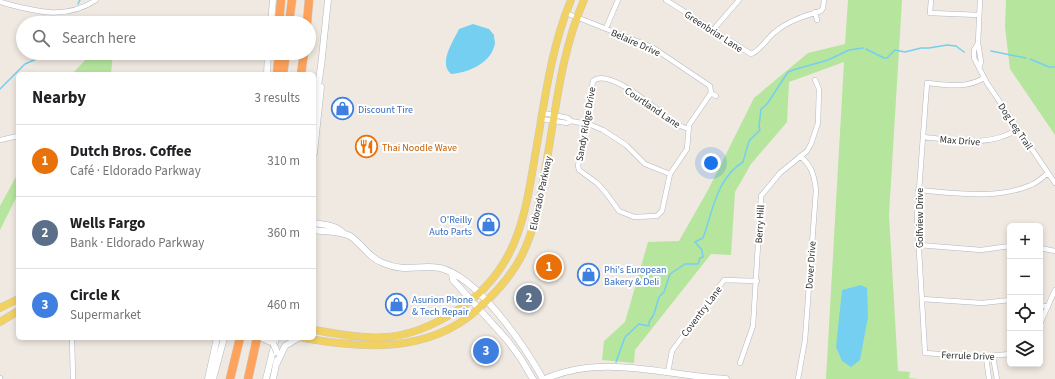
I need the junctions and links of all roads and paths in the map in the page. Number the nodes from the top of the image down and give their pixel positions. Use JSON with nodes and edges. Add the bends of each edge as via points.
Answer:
{"nodes":[{"id":1,"x":96,"y":0,"type":"edge"},
{"id":2,"x":274,"y":0,"type":"edge"},
{"id":3,"x":281,"y":0,"type":"edge"},
{"id":4,"x":292,"y":0,"type":"edge"},
{"id":5,"x":309,"y":0,"type":"edge"},
{"id":6,"x":328,"y":0,"type":"edge"},
{"id":7,"x":571,"y":0,"type":"edge"},
{"id":8,"x":584,"y":0,"type":"edge"},
{"id":9,"x":618,"y":0,"type":"edge"},
{"id":10,"x":666,"y":0,"type":"edge"},
{"id":11,"x":739,"y":0,"type":"edge"},
{"id":12,"x":824,"y":0,"type":"edge"},
{"id":13,"x":931,"y":0,"type":"edge"},
{"id":14,"x":980,"y":0,"type":"edge"},
{"id":15,"x":0,"y":1,"type":"edge"},
{"id":16,"x":674,"y":2,"type":"edge"},
{"id":17,"x":0,"y":6,"type":"edge"},
{"id":18,"x":815,"y":12,"type":"junction"},
{"id":19,"x":566,"y":13,"type":"junction"},
{"id":20,"x":979,"y":15,"type":"junction"},
{"id":21,"x":272,"y":16,"type":"edge"},
{"id":22,"x":280,"y":16,"type":"edge"},
{"id":23,"x":290,"y":16,"type":"edge"},
{"id":24,"x":308,"y":16,"type":"edge"},
{"id":25,"x":577,"y":18,"type":"junction"},
{"id":26,"x":817,"y":20,"type":"dead end"},
{"id":27,"x":606,"y":28,"type":"junction"},
{"id":28,"x":713,"y":30,"type":"junction"},
{"id":29,"x":978,"y":43,"type":"junction"},
{"id":30,"x":267,"y":60,"type":"edge"},
{"id":31,"x":278,"y":60,"type":"edge"},
{"id":32,"x":285,"y":60,"type":"edge"},
{"id":33,"x":303,"y":60,"type":"edge"},
{"id":34,"x":321,"y":66,"type":"junction"},
{"id":35,"x":979,"y":68,"type":"junction"},
{"id":36,"x":266,"y":72,"type":"edge"},
{"id":37,"x":277,"y":72,"type":"edge"},
{"id":38,"x":283,"y":72,"type":"edge"},
{"id":39,"x":301,"y":72,"type":"edge"},
{"id":40,"x":596,"y":78,"type":"joint"},
{"id":41,"x":984,"y":78,"type":"junction"},
{"id":42,"x":815,"y":80,"type":"dead end"},
{"id":43,"x":711,"y":93,"type":"junction"},
{"id":44,"x":716,"y":96,"type":"dead end"},
{"id":45,"x":316,"y":99,"type":"edge"},
{"id":46,"x":542,"y":116,"type":"junction"},
{"id":47,"x":554,"y":118,"type":"junction"},
{"id":48,"x":584,"y":123,"type":"junction"},
{"id":49,"x":688,"y":129,"type":"junction"},
{"id":50,"x":1018,"y":129,"type":"junction"},
{"id":51,"x":316,"y":134,"type":"edge"},
{"id":52,"x":16,"y":136,"type":"edge"},
{"id":53,"x":923,"y":137,"type":"junction"},
{"id":54,"x":0,"y":140,"type":"edge"},
{"id":55,"x":800,"y":156,"type":"junction"},
{"id":56,"x":1048,"y":173,"type":"junction"},
{"id":57,"x":670,"y":174,"type":"junction"},
{"id":58,"x":1055,"y":183,"type":"edge"},
{"id":59,"x":918,"y":190,"type":"junction"},
{"id":60,"x":529,"y":194,"type":"junction"},
{"id":61,"x":541,"y":196,"type":"junction"},
{"id":62,"x":528,"y":201,"type":"junction"},
{"id":63,"x":316,"y":223,"type":"edge"},
{"id":64,"x":316,"y":230,"type":"edge"},
{"id":65,"x":343,"y":233,"type":"junction"},
{"id":66,"x":528,"y":242,"type":"junction"},
{"id":67,"x":919,"y":245,"type":"junction"},
{"id":68,"x":1007,"y":246,"type":"edge"},
{"id":69,"x":1043,"y":249,"type":"edge"},
{"id":70,"x":1055,"y":252,"type":"edge"},
{"id":71,"x":452,"y":274,"type":"junction"},
{"id":72,"x":757,"y":281,"type":"junction"},
{"id":73,"x":1055,"y":290,"type":"edge"},
{"id":74,"x":478,"y":293,"type":"junction"},
{"id":75,"x":472,"y":299,"type":"junction"},
{"id":76,"x":922,"y":299,"type":"junction"},
{"id":77,"x":16,"y":300,"type":"edge"},
{"id":78,"x":1007,"y":300,"type":"edge"},
{"id":79,"x":487,"y":302,"type":"junction"},
{"id":80,"x":1043,"y":306,"type":"edge"},
{"id":81,"x":1048,"y":307,"type":"junction"},
{"id":82,"x":0,"y":308,"type":"edge"},
{"id":83,"x":479,"y":308,"type":"junction"},
{"id":84,"x":16,"y":312,"type":"edge"},
{"id":85,"x":1043,"y":318,"type":"edge"},
{"id":86,"x":0,"y":322,"type":"edge"},
{"id":87,"x":432,"y":324,"type":"junction"},
{"id":88,"x":316,"y":330,"type":"edge"},
{"id":89,"x":377,"y":338,"type":"junction"},
{"id":90,"x":517,"y":338,"type":"junction"},
{"id":91,"x":72,"y":340,"type":"edge"},
{"id":92,"x":220,"y":340,"type":"edge"},
{"id":93,"x":221,"y":340,"type":"edge"},
{"id":94,"x":240,"y":340,"type":"edge"},
{"id":95,"x":257,"y":340,"type":"edge"},
{"id":96,"x":273,"y":340,"type":"edge"},
{"id":97,"x":295,"y":340,"type":"edge"},
{"id":98,"x":316,"y":340,"type":"edge"},
{"id":99,"x":510,"y":343,"type":"junction"},
{"id":100,"x":341,"y":344,"type":"junction"},
{"id":101,"x":378,"y":346,"type":"junction"},
{"id":102,"x":925,"y":353,"type":"joint"},
{"id":103,"x":1007,"y":355,"type":"edge"},
{"id":104,"x":986,"y":357,"type":"junction"},
{"id":105,"x":993,"y":357,"type":"junction"},
{"id":106,"x":277,"y":363,"type":"junction"},
{"id":107,"x":740,"y":363,"type":"dead end"},
{"id":108,"x":668,"y":372,"type":"junction"},
{"id":109,"x":73,"y":379,"type":"edge"},
{"id":110,"x":208,"y":379,"type":"edge"},
{"id":111,"x":213,"y":379,"type":"edge"},
{"id":112,"x":230,"y":379,"type":"edge"},
{"id":113,"x":248,"y":379,"type":"edge"},
{"id":114,"x":266,"y":379,"type":"edge"},
{"id":115,"x":273,"y":379,"type":"edge"},
{"id":116,"x":533,"y":379,"type":"edge"},
{"id":117,"x":544,"y":379,"type":"edge"},
{"id":118,"x":715,"y":379,"type":"edge"},
{"id":119,"x":726,"y":379,"type":"edge"},
{"id":120,"x":798,"y":379,"type":"edge"},
{"id":121,"x":989,"y":379,"type":"edge"},
{"id":122,"x":997,"y":379,"type":"edge"}],
"edges":[{"from":1,"to":15,"type":"street","via":[[78,9],[55,13],[39,12]]},
{"from":2,"to":21,"type":"street"},
{"from":3,"to":22,"type":"highway"},
{"from":4,"to":23,"type":"highway"},
{"from":5,"to":24,"type":"highway"},
{"from":6,"to":34,"type":"street"},
{"from":7,"to":19,"type":"main road","name":"Eldorado Parkway"},
{"from":8,"to":25,"type":"main road","name":"Eldorado Parkway"},
{"from":9,"to":27,"type":"street"},
{"from":10,"to":16,"type":"street","name":"Greenbriar Lane"},
{"from":11,"to":28,"type":"street"},
{"from":12,"to":18,"type":"street","name":"Greenbriar Lane","via":[[822,9]]},
{"from":13,"to":20,"type":"street","via":[[930,13]]},
{"from":14,"to":20,"type":"street","name":"Dog Leg Trail"},
{"from":15,"to":17,"type":"street"},
{"from":16,"to":28,"type":"street","name":"Greenbriar Lane"},
{"from":18,"to":26,"type":"street"},
{"from":18,"to":28,"type":"street","name":"Greenbriar Lane","via":[[774,32],[753,54]]},
{"from":19,"to":25,"type":"street","name":"Belaire Drive"},
{"from":19,"to":46,"type":"main road","name":"Eldorado Parkway","via":[[554,50]]},
{"from":20,"to":29,"type":"street","name":"Dog Leg Trail"},
{"from":25,"to":27,"type":"street","name":"Belaire Drive"},
{"from":25,"to":47,"type":"main road","name":"Eldorado Parkway","via":[[566,51]]},
{"from":27,"to":43,"type":"street","name":"Belaire Drive","via":[[672,58],[710,86]]},
{"from":29,"to":35,"type":"street","name":"Dog Leg Trail","via":[[982,56]]},
{"from":29,"to":35,"type":"street","name":"Dog Leg Trail","via":[[974,50],[974,58]]},
{"from":30,"to":36,"type":"street"},
{"from":31,"to":37,"type":"highway"},
{"from":32,"to":38,"type":"highway"},
{"from":33,"to":39,"type":"highway"},
{"from":34,"to":45,"type":"street"},
{"from":34,"to":51,"type":"street"},
{"from":35,"to":41,"type":"street","name":"Dog Leg Trail"},
{"from":40,"to":48,"type":"street","name":"Sandy Ridge Drive","via":[[593,81]]},
{"from":40,"to":49,"type":"street","name":"Courtland Lane","via":[[611,81],[628,89],[676,124]]},
{"from":41,"to":50,"type":"street","name":"Dog Leg Trail"},
{"from":41,"to":53,"type":"street","name":"Golfview Drive","via":[[974,84],[960,86],[927,83]]},
{"from":42,"to":55,"type":"street","name":"Berry Hill","via":[[819,89],[818,123],[807,151]]},
{"from":43,"to":44,"type":"street","name":"Belaire Drive"},
{"from":43,"to":49,"type":"street"},
{"from":46,"to":47,"type":"street"},
{"from":46,"to":60,"type":"main road","name":"Eldorado Parkway"},
{"from":47,"to":48,"type":"street","via":[[567,123]]},
{"from":47,"to":61,"type":"main road","name":"Eldorado Parkway"},
{"from":48,"to":57,"type":"street","via":[[604,130],[645,164]]},
{"from":48,"to":57,"type":"street","name":"Sandy Ridge Drive","via":[[579,170],[597,183],[620,211],[634,217],[654,217],[660,214]]},
{"from":49,"to":57,"type":"street","via":[[687,150]]},
{"from":50,"to":53,"type":"street","name":"Max Drive","via":[[996,140],[982,142]]},
{"from":50,"to":56,"type":"street","name":"Dog Leg Trail"},
{"from":52,"to":54,"type":"street"},
{"from":53,"to":59,"type":"street","name":"Golfview Drive"},
{"from":55,"to":72,"type":"street","name":"Berry Hill","via":[[780,173],[761,196]]},
{"from":55,"to":120,"type":"street","name":"Dover Drive","via":[[810,164],[816,190],[805,340]]},
{"from":56,"to":58,"type":"street","name":"Dog Leg Trail"},
{"from":56,"to":59,"type":"street","via":[[1032,185],[1013,191],[989,194]]},
{"from":59,"to":67,"type":"street","name":"Golfview Drive"},
{"from":60,"to":61,"type":"main road"},
{"from":60,"to":62,"type":"main road","name":"Eldorado Parkway"},
{"from":61,"to":66,"type":"main road","name":"Eldorado Parkway"},
{"from":62,"to":66,"type":"main road","via":[[528,217],[522,236]]},
{"from":62,"to":74,"type":"main road","name":"Eldorado Parkway","via":[[520,231],[508,257]]},
{"from":63,"to":65,"type":"street","via":[[330,225]]},
{"from":64,"to":65,"type":"street"},
{"from":65,"to":71,"type":"street","via":[[372,257],[388,265],[407,269],[441,268]]},
{"from":66,"to":79,"type":"main road","name":"Eldorado Parkway","via":[[511,274]]},
{"from":67,"to":68,"type":"street","via":[[981,250]]},
{"from":67,"to":76,"type":"street","name":"Golfview Drive"},
{"from":69,"to":70,"type":"street"},
{"from":71,"to":74,"type":"street","via":[[458,274]]},
{"from":71,"to":75,"type":"street","via":[[453,280]]},
{"from":72,"to":107,"type":"street","name":"Berry Hill","via":[[753,326]]},
{"from":72,"to":108,"type":"street","name":"Coventry Lane","via":[[724,280],[672,351]]},
{"from":73,"to":81,"type":"street"},
{"from":74,"to":75,"type":"main road","name":"Eldorado Parkway"},
{"from":74,"to":79,"type":"street"},
{"from":75,"to":83,"type":"street"},
{"from":75,"to":87,"type":"main road","name":"Eldorado Parkway"},
{"from":76,"to":78,"type":"street","via":[[982,303]]},
{"from":76,"to":102,"type":"street","name":"Golfview Drive"},
{"from":77,"to":82,"type":"main road"},
{"from":79,"to":83,"type":"main road","name":"Eldorado Parkway"},
{"from":79,"to":90,"type":"street"},
{"from":80,"to":81,"type":"street"},
{"from":81,"to":85,"type":"street"},
{"from":83,"to":99,"type":"street"},
{"from":83,"to":101,"type":"main road","name":"Eldorado Parkway","via":[[457,324],[427,338],[409,343]]},
{"from":84,"to":86,"type":"main road"},
{"from":87,"to":89,"type":"main road","name":"Eldorado Parkway","via":[[401,335]]},
{"from":87,"to":101,"type":"main road","via":[[419,333]]},
{"from":88,"to":89,"type":"main road","name":"Eldorado Parkway"},
{"from":89,"to":100,"type":"main road","via":[[374,343]]},
{"from":90,"to":99,"type":"street"},
{"from":90,"to":117,"type":"street"},
{"from":91,"to":109,"type":"street"},
{"from":92,"to":110,"type":"street"},
{"from":93,"to":111,"type":"street"},
{"from":94,"to":112,"type":"highway"},
{"from":95,"to":113,"type":"highway"},
{"from":96,"to":106,"type":"street","bridge":true},
{"from":96,"to":114,"type":"street"},
{"from":97,"to":106,"type":"street","via":[[285,346]]},
{"from":98,"to":100,"type":"main road","name":"Eldorado Parkway"},
{"from":99,"to":116,"type":"street"},
{"from":100,"to":101,"type":"main road","name":"Eldorado Parkway"},
{"from":102,"to":104,"type":"street","name":"Ferrule Drive"},
{"from":103,"to":105,"type":"street","name":"Ferrule Drive"},
{"from":104,"to":105,"type":"street","name":"Ferrule Drive"},
{"from":104,"to":121,"type":"street"},
{"from":105,"to":122,"type":"street"},
{"from":106,"to":115,"type":"street"},
{"from":108,"to":117,"type":"street","via":[[600,366],[564,372]]},
{"from":108,"to":118,"type":"street"},
{"from":118,"to":119,"type":"street"}]}
